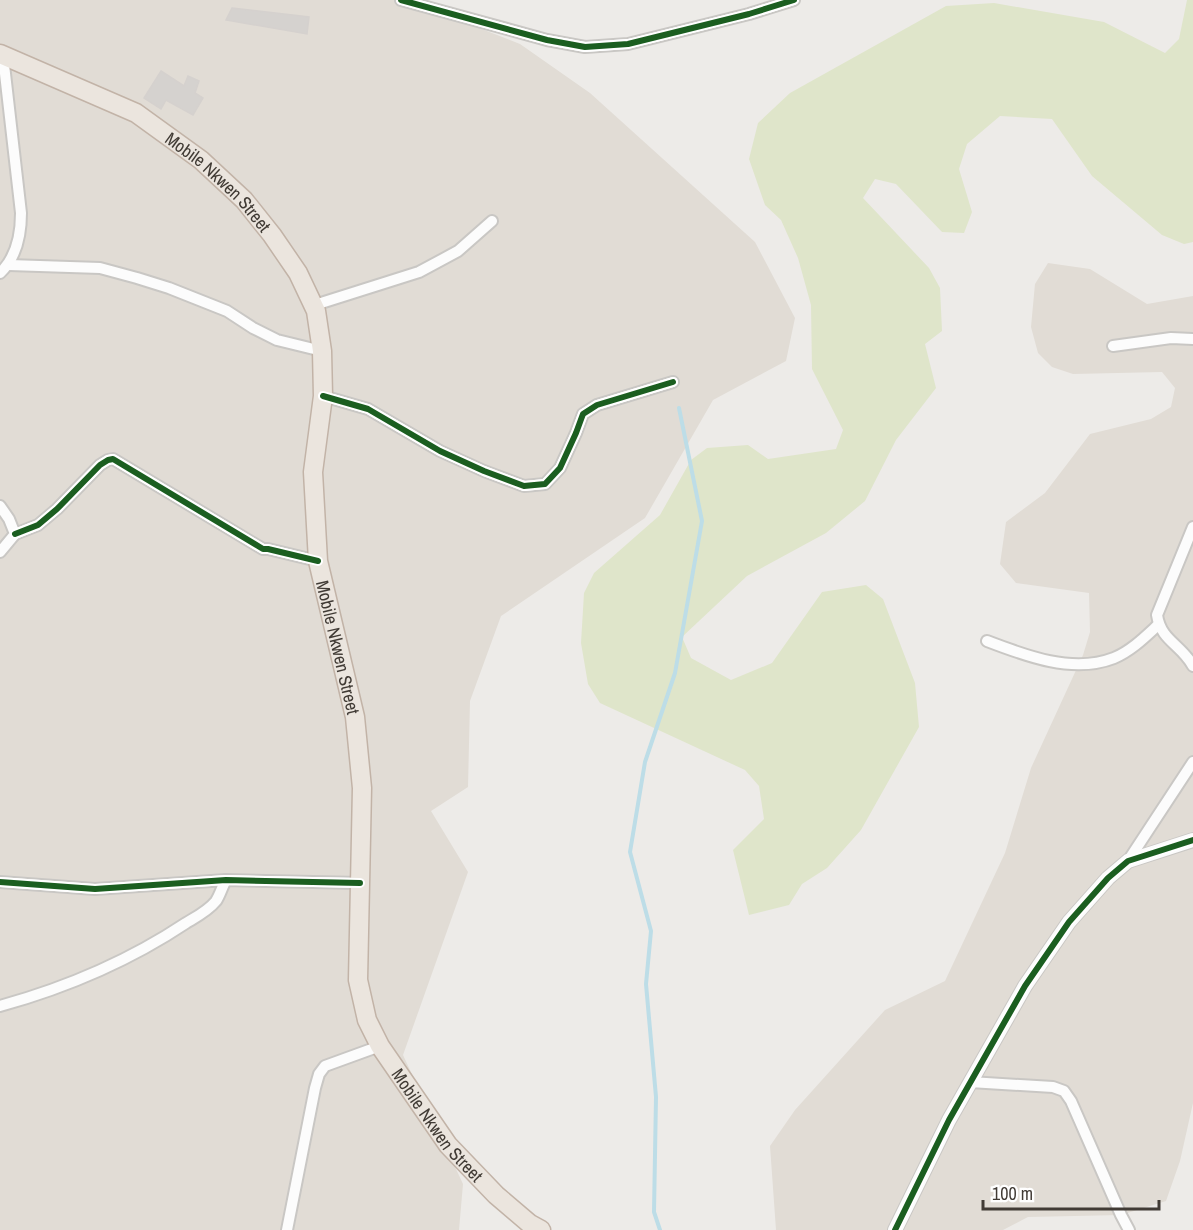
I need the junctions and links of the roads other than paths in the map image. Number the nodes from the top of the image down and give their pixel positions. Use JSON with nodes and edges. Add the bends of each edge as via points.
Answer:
{"nodes":[{"id":1,"x":401,"y":0,"type":"edge"},
{"id":2,"x":794,"y":0,"type":"edge"},
{"id":3,"x":2,"y":55,"type":"edge"},
{"id":4,"x":492,"y":222,"type":"dead end"},
{"id":5,"x":4,"y":269,"type":"edge"},
{"id":6,"x":316,"y":311,"type":"junction"},
{"id":7,"x":1193,"y":339,"type":"edge"},
{"id":8,"x":1113,"y":346,"type":"dead end"},
{"id":9,"x":322,"y":351,"type":"junction"},
{"id":10,"x":673,"y":382,"type":"dead end"},
{"id":11,"x":323,"y":396,"type":"junction"},
{"id":12,"x":0,"y":506,"type":"edge"},
{"id":13,"x":1193,"y":526,"type":"edge"},
{"id":14,"x":15,"y":534,"type":"junction"},
{"id":15,"x":0,"y":552,"type":"edge"},
{"id":16,"x":318,"y":561,"type":"junction"},
{"id":17,"x":1158,"y":625,"type":"junction"},
{"id":18,"x":987,"y":641,"type":"dead end"},
{"id":19,"x":1193,"y":666,"type":"edge"},
{"id":20,"x":1193,"y":762,"type":"edge"},
{"id":21,"x":1193,"y":840,"type":"edge"},
{"id":22,"x":1128,"y":861,"type":"junction"},
{"id":23,"x":226,"y":880,"type":"junction"},
{"id":24,"x":0,"y":882,"type":"edge"},
{"id":25,"x":360,"y":882,"type":"junction"},
{"id":26,"x":0,"y":1006,"type":"edge"},
{"id":27,"x":380,"y":1046,"type":"junction"},
{"id":28,"x":970,"y":1082,"type":"junction"},
{"id":29,"x":532,"y":1228,"type":"edge"},
{"id":30,"x":287,"y":1230,"type":"edge"},
{"id":31,"x":895,"y":1230,"type":"edge"},
{"id":32,"x":1129,"y":1230,"type":"edge"}],
"edges":[{"from":1,"to":2,"type":"street","via":[[585,47],[628,44]]},
{"from":3,"to":5,"type":"street","via":[[21,213],[16,249]]},
{"from":3,"to":6,"type":"highway","name":"Mobile Nkwen Street","via":[[136,113],[201,160],[244,200],[272,235],[298,273]]},
{"from":4,"to":6,"type":"street","via":[[458,251],[419,273],[321,303]]},
{"from":5,"to":9,"type":"street","via":[[100,268],[169,288],[227,311],[277,340]]},
{"from":6,"to":9,"type":"highway","name":"Mobile Nkwen Street"},
{"from":7,"to":8,"type":"street"},
{"from":9,"to":11,"type":"highway","name":"Mobile Nkwen Street"},
{"from":10,"to":11,"type":"street","via":[[597,405],[583,414],[560,468],[545,484],[524,486],[440,451],[368,409]]},
{"from":11,"to":16,"type":"highway","name":"Mobile Nkwen Street","via":[[313,472]]},
{"from":12,"to":14,"type":"street"},
{"from":13,"to":17,"type":"street","via":[[1157,615]]},
{"from":14,"to":15,"type":"street"},
{"from":14,"to":16,"type":"street","via":[[38,525],[100,465],[113,459],[263,549]]},
{"from":16,"to":25,"type":"highway","name":"Mobile Nkwen Street","via":[[355,717],[362,788]]},
{"from":17,"to":18,"type":"street","via":[[1141,642],[1115,658],[1095,663],[1027,656]]},
{"from":17,"to":19,"type":"street"},
{"from":20,"to":22,"type":"street"},
{"from":21,"to":22,"type":"street"},
{"from":22,"to":28,"type":"street","via":[[1069,922],[1025,986]]},
{"from":23,"to":24,"type":"street","via":[[95,889]]},
{"from":23,"to":25,"type":"street"},
{"from":23,"to":26,"type":"street","via":[[216,901],[205,911],[156,943],[38,996]]},
{"from":25,"to":27,"type":"highway","name":"Mobile Nkwen Street","via":[[358,980],[367,1020]]},
{"from":27,"to":29,"type":"highway","name":"Mobile Nkwen Street","via":[[448,1145]]},
{"from":27,"to":30,"type":"street","via":[[325,1066],[319,1074]]},
{"from":28,"to":31,"type":"street"},
{"from":28,"to":32,"type":"street","via":[[1064,1091]]}]}
